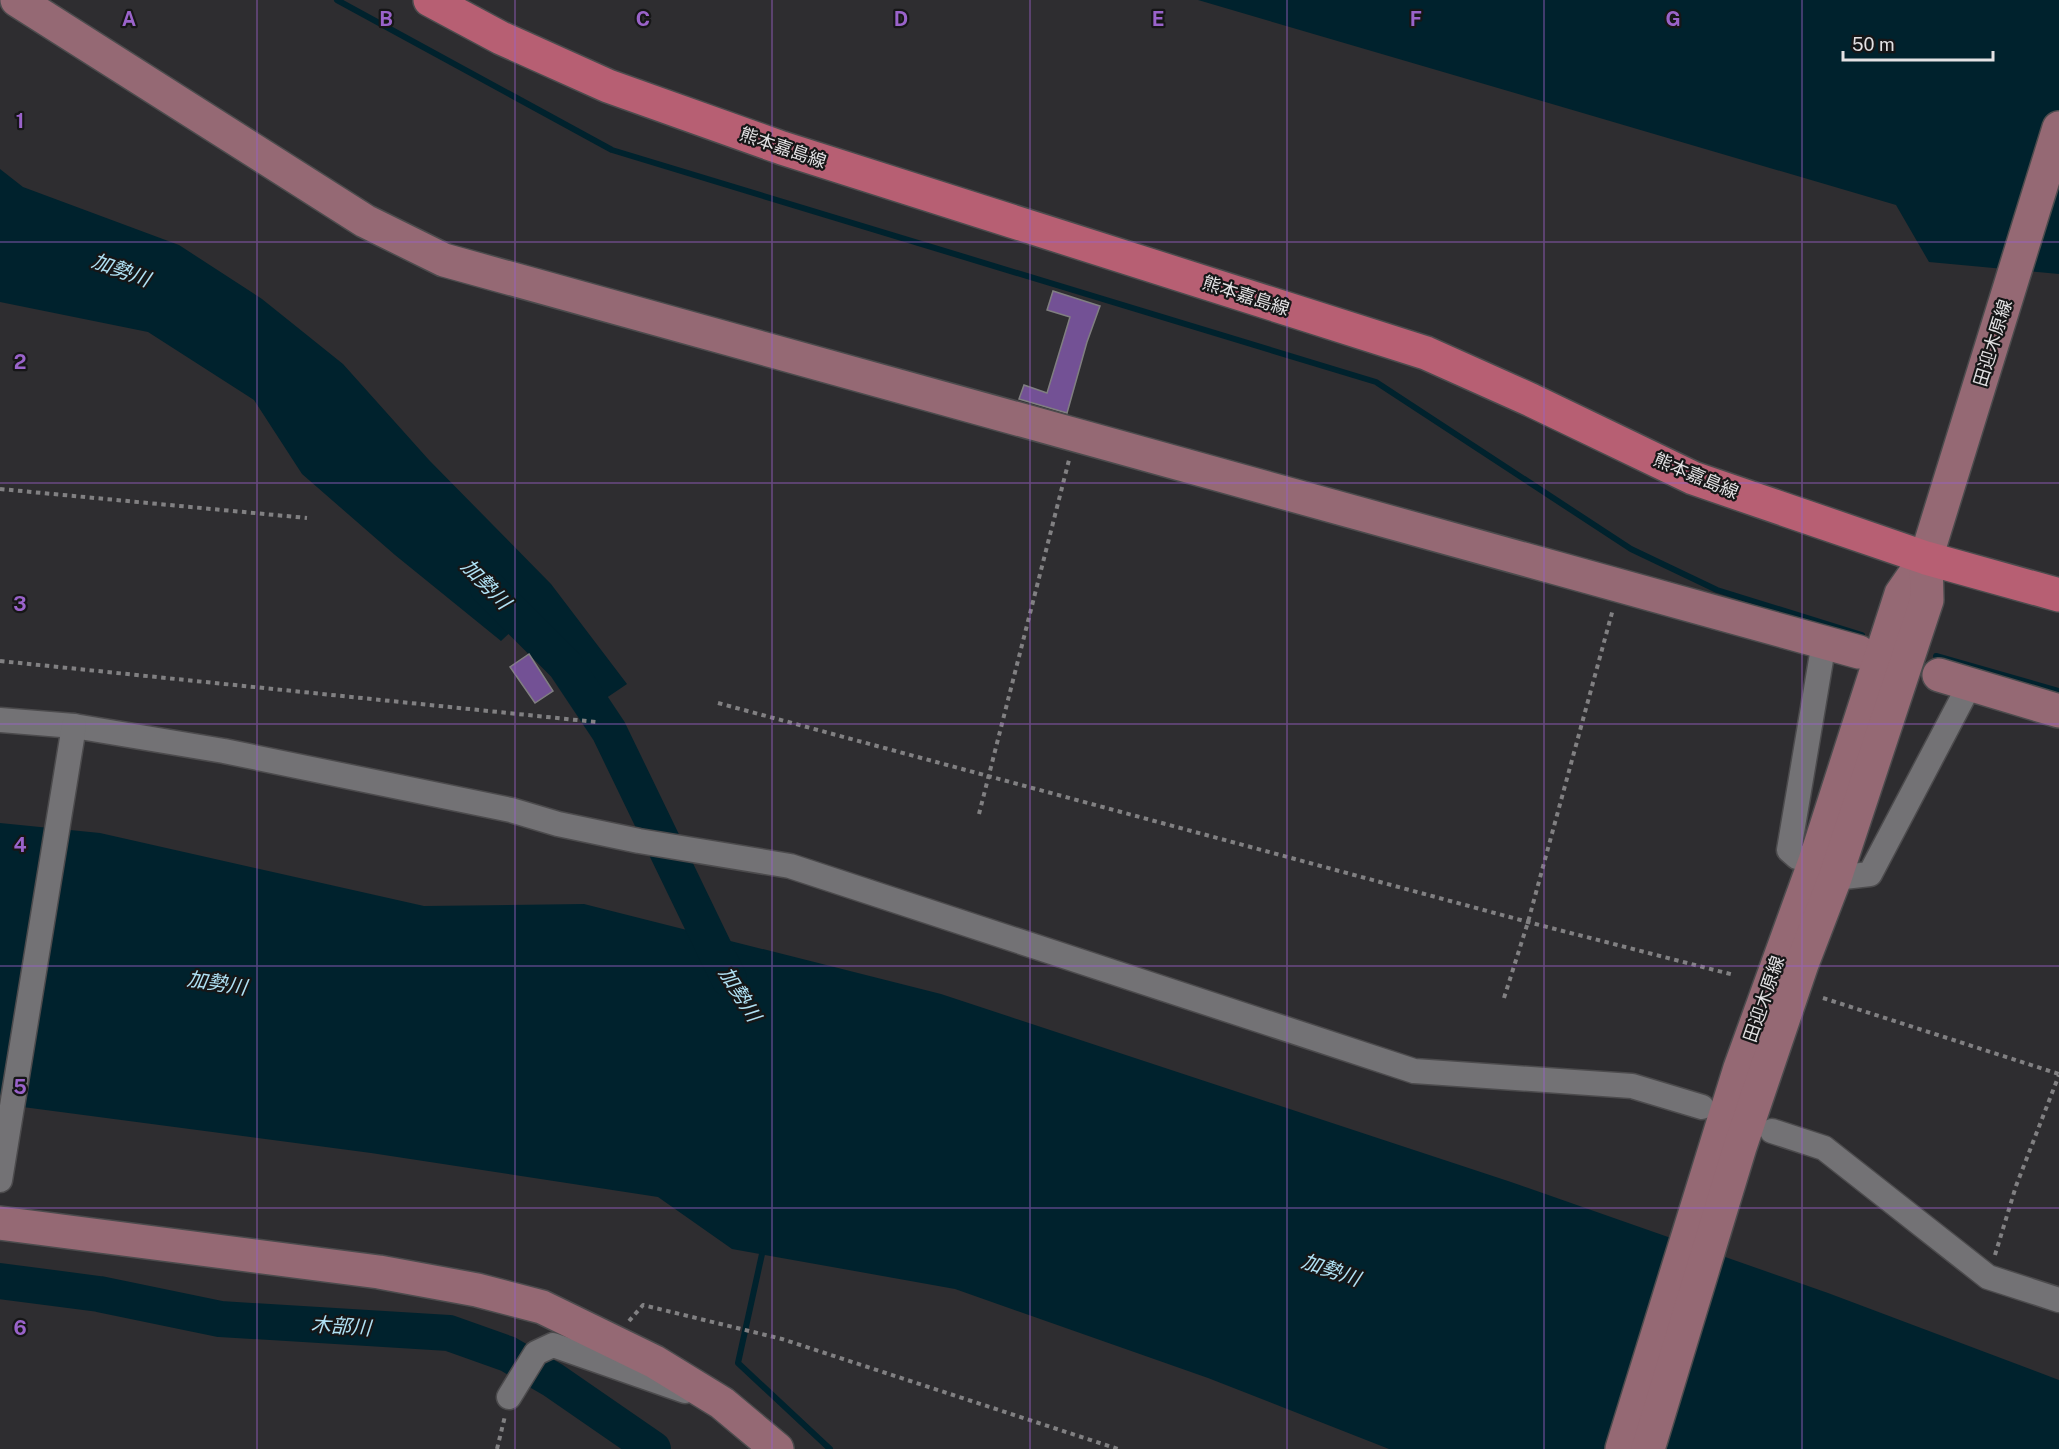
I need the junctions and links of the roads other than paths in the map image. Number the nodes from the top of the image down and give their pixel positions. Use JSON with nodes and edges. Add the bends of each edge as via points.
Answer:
{"nodes":[{"id":1,"x":17,"y":0,"type":"edge"},
{"id":2,"x":430,"y":0,"type":"edge"},
{"id":3,"x":2059,"y":128,"type":"edge"},
{"id":4,"x":1926,"y":558,"type":"junction"},
{"id":5,"x":2059,"y":596,"type":"edge"},
{"id":6,"x":1824,"y":642,"type":"junction"},
{"id":7,"x":1859,"y":652,"type":"dead end"},
{"id":8,"x":1939,"y":675,"type":"dead end"},
{"id":9,"x":1970,"y":684,"type":"junction"},
{"id":10,"x":2059,"y":711,"type":"edge"},
{"id":11,"x":0,"y":720,"type":"edge"},
{"id":12,"x":74,"y":726,"type":"junction"},
{"id":13,"x":1825,"y":870,"type":"junction"},
{"id":14,"x":1702,"y":1107,"type":"dead end"},
{"id":15,"x":1772,"y":1131,"type":"dead end"},
{"id":16,"x":1721,"y":1169,"type":"junction"},
{"id":17,"x":0,"y":1180,"type":"edge"},
{"id":18,"x":0,"y":1223,"type":"edge"},
{"id":19,"x":2059,"y":1300,"type":"edge"},
{"id":20,"x":509,"y":1397,"type":"road end"},
{"id":21,"x":722,"y":1403,"type":"junction"},
{"id":22,"x":777,"y":1449,"type":"edge"},
{"id":23,"x":1622,"y":1449,"type":"edge"},
{"id":24,"x":1648,"y":1449,"type":"edge"}],
"edges":[{"from":1,"to":6,"type":"street","via":[[365,221],[444,260]]},
{"from":2,"to":4,"type":"main road","name":"熊本嘉島線","via":[[501,38],[608,86],[782,148],[1426,353],[1693,478]]},
{"from":3,"to":4,"type":"street","name":"田迎木原線"},
{"from":4,"to":5,"type":"main road","name":"熊本嘉島線"},
{"from":4,"to":13,"type":"street","name":"田迎木原線","via":[[1901,594]]},
{"from":6,"to":7,"type":"street"},
{"from":6,"to":13,"type":"street","via":[[1789,850],[1797,858]]},
{"from":8,"to":9,"type":"street"},
{"from":9,"to":10,"type":"street"},
{"from":9,"to":13,"type":"street","via":[[1870,874]]},
{"from":11,"to":12,"type":"street"},
{"from":12,"to":14,"type":"street","via":[[499,807],[639,841],[790,866],[1414,1071],[1632,1086]]},
{"from":12,"to":17,"type":"street"},
{"from":13,"to":16,"type":"street","name":"田迎木原線","via":[[1740,1068]]},
{"from":15,"to":19,"type":"street","via":[[1824,1148],[1988,1277]]},
{"from":16,"to":23,"type":"street","name":"田迎木原線"},
{"from":16,"to":24,"type":"street","name":"田迎木原線"},
{"from":18,"to":21,"type":"street","via":[[379,1272],[477,1290],[542,1307],[655,1362]]},
{"from":20,"to":21,"type":"street","via":[[536,1353],[553,1345]]},
{"from":21,"to":22,"type":"street"}]}
